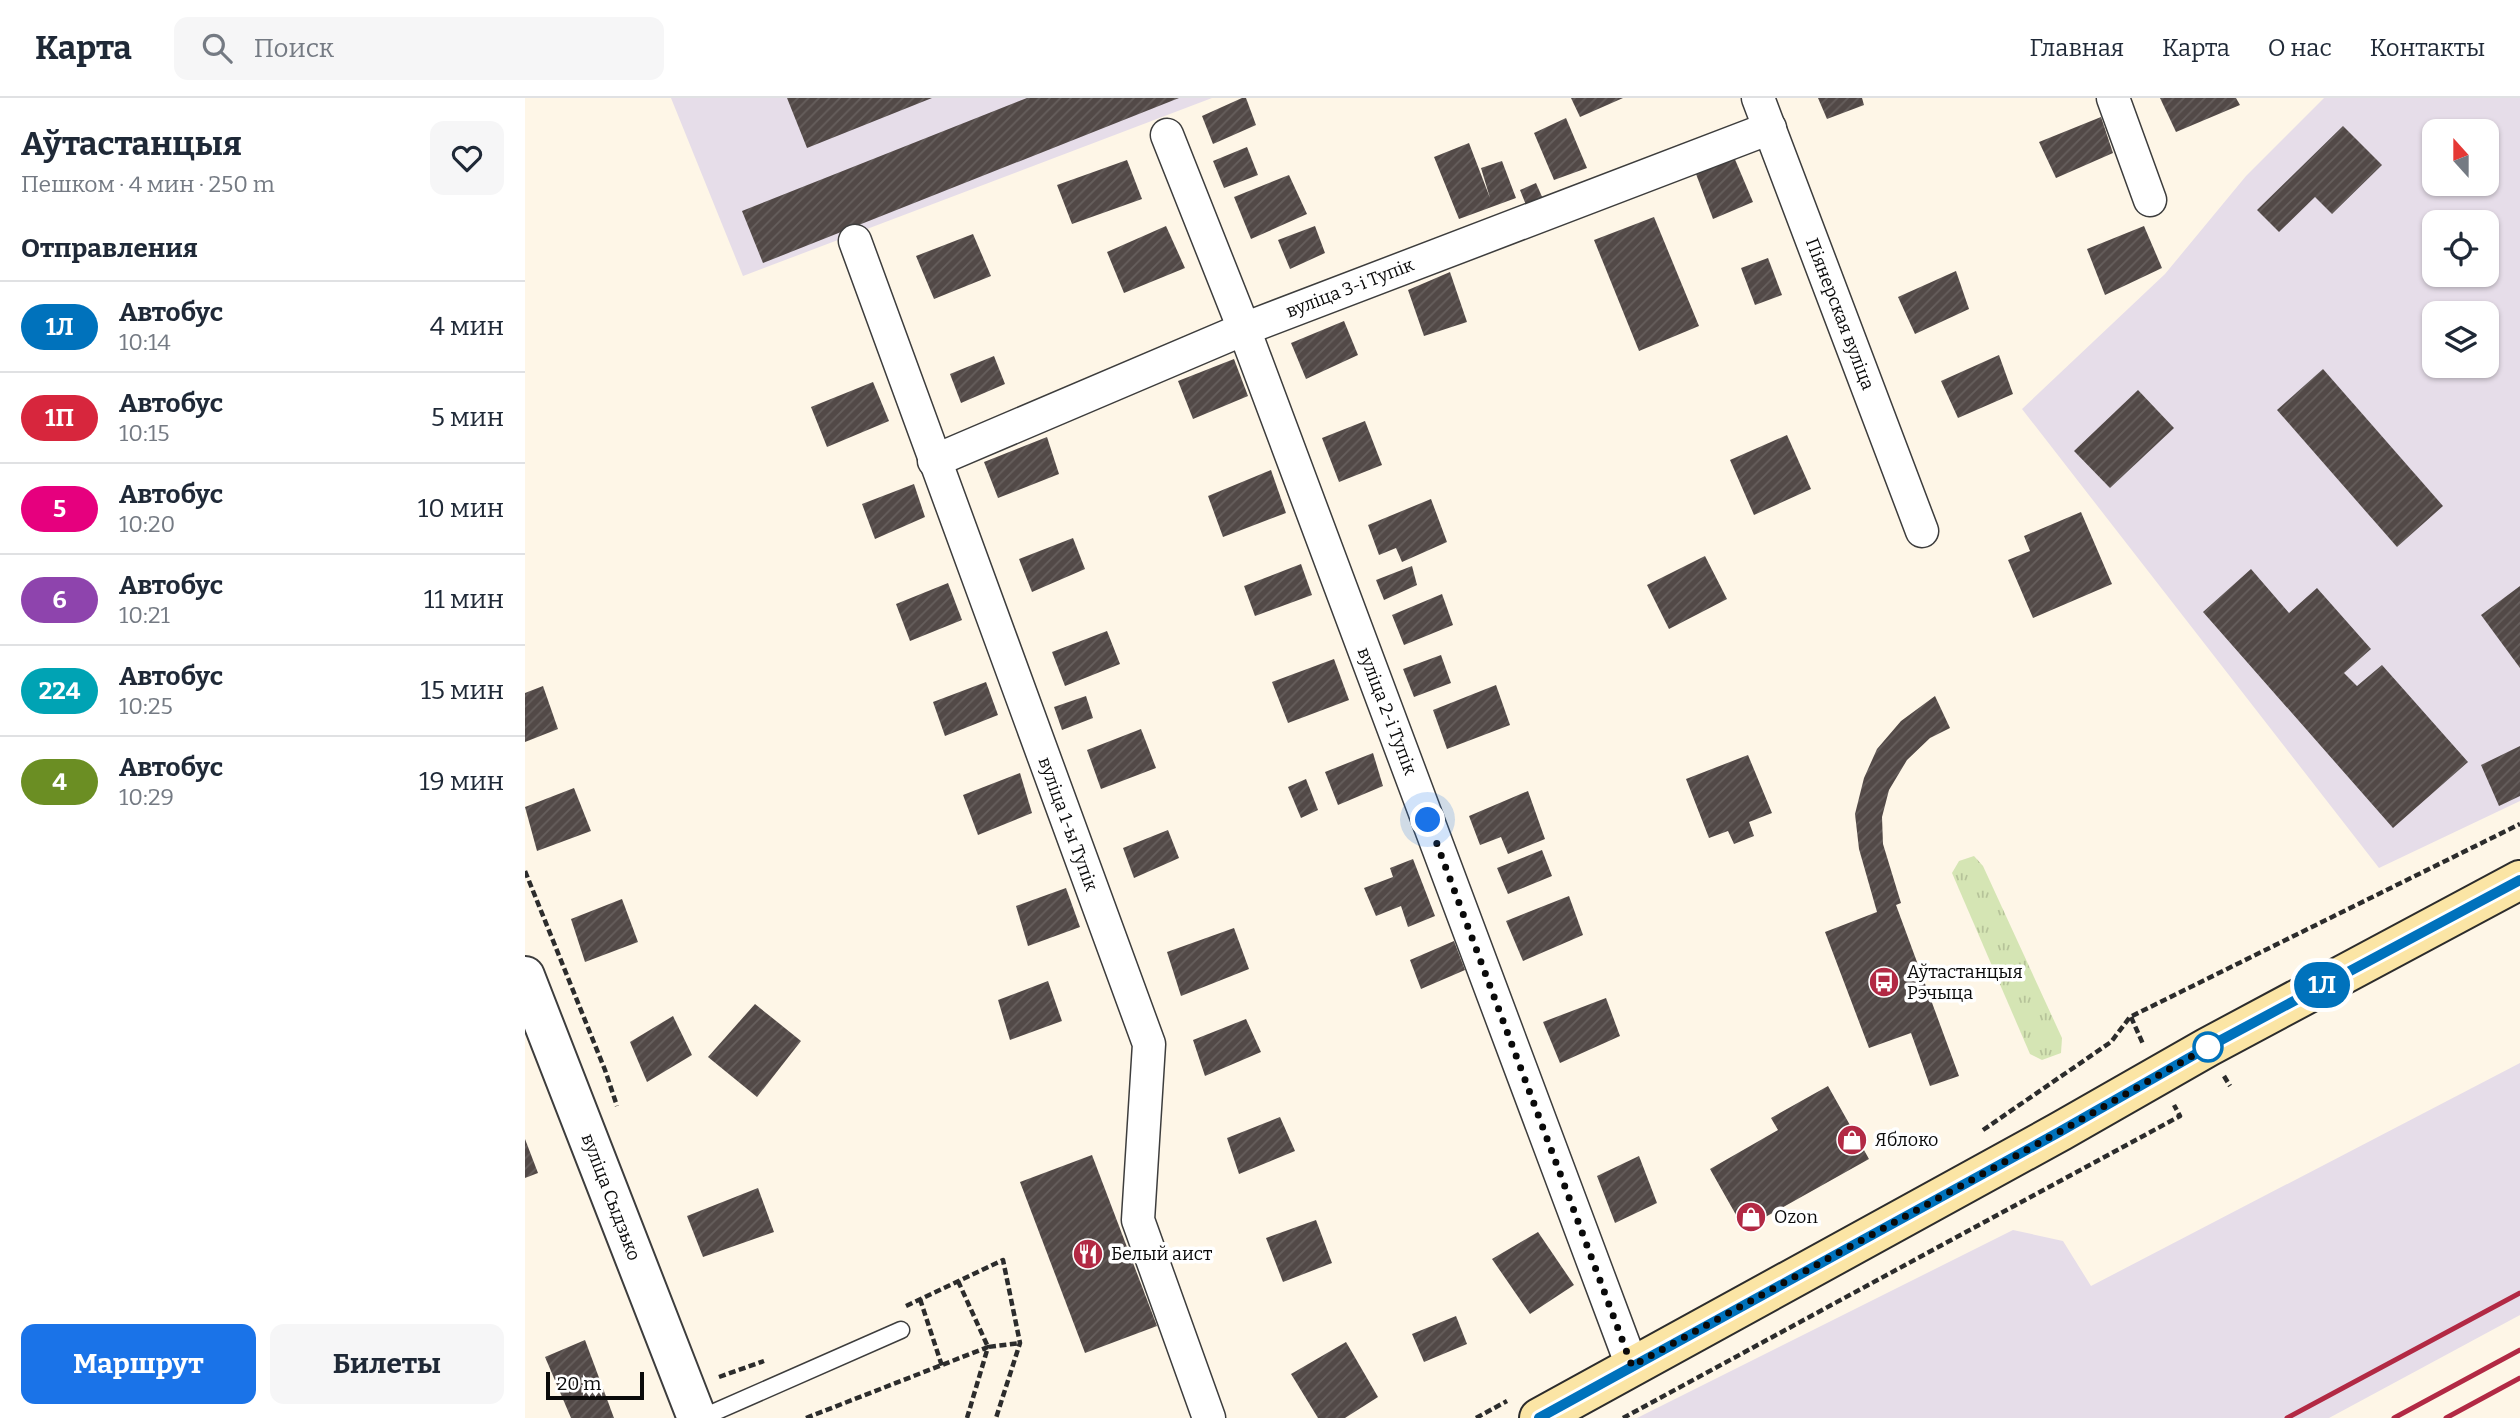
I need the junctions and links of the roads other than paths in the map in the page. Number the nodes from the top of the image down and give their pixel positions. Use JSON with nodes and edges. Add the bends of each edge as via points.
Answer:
{"nodes":[{"id":1,"x":1758,"y":98,"type":"edge"},
{"id":2,"x":2113,"y":98,"type":"edge"},
{"id":3,"x":1770,"y":128,"type":"junction"},
{"id":4,"x":1167,"y":135,"type":"dead end"},
{"id":5,"x":2150,"y":200,"type":"dead end"},
{"id":6,"x":855,"y":241,"type":"dead end"},
{"id":7,"x":1244,"y":329,"type":"junction"},
{"id":8,"x":934,"y":461,"type":"junction"},
{"id":9,"x":1922,"y":531,"type":"dead end"},
{"id":10,"x":2520,"y":880,"type":"edge"},
{"id":11,"x":525,"y":976,"type":"edge"},
{"id":12,"x":901,"y":1330,"type":"dead end"},
{"id":13,"x":1632,"y":1366,"type":"junction"},
{"id":14,"x":1526,"y":1408,"type":"edge"},
{"id":15,"x":699,"y":1418,"type":"edge"},
{"id":16,"x":1209,"y":1418,"type":"edge"}],
"edges":[{"from":1,"to":3,"type":"street","name":"Піянерская вуліца"},
{"from":2,"to":5,"type":"street"},
{"from":3,"to":7,"type":"street","name":"вуліца 3-і Тупік"},
{"from":3,"to":9,"type":"street","name":"Піянерская вуліца"},
{"from":4,"to":7,"type":"street","name":"вуліца 2-і Тупік"},
{"from":6,"to":8,"type":"street","name":"вуліца 1-ы Тупік"},
{"from":7,"to":8,"type":"street","name":"вуліца 3-і Тупік"},
{"from":7,"to":13,"type":"street","name":"вуліца 2-і Тупік"},
{"from":8,"to":16,"type":"street","name":"вуліца 1-ы Тупік","via":[[1149,1044],[1138,1220]]},
{"from":10,"to":13,"type":"main road"},
{"from":11,"to":15,"type":"street","name":"вуліца Сыдзько"},
{"from":12,"to":15,"type":"lane"},
{"from":13,"to":14,"type":"main road"}]}
